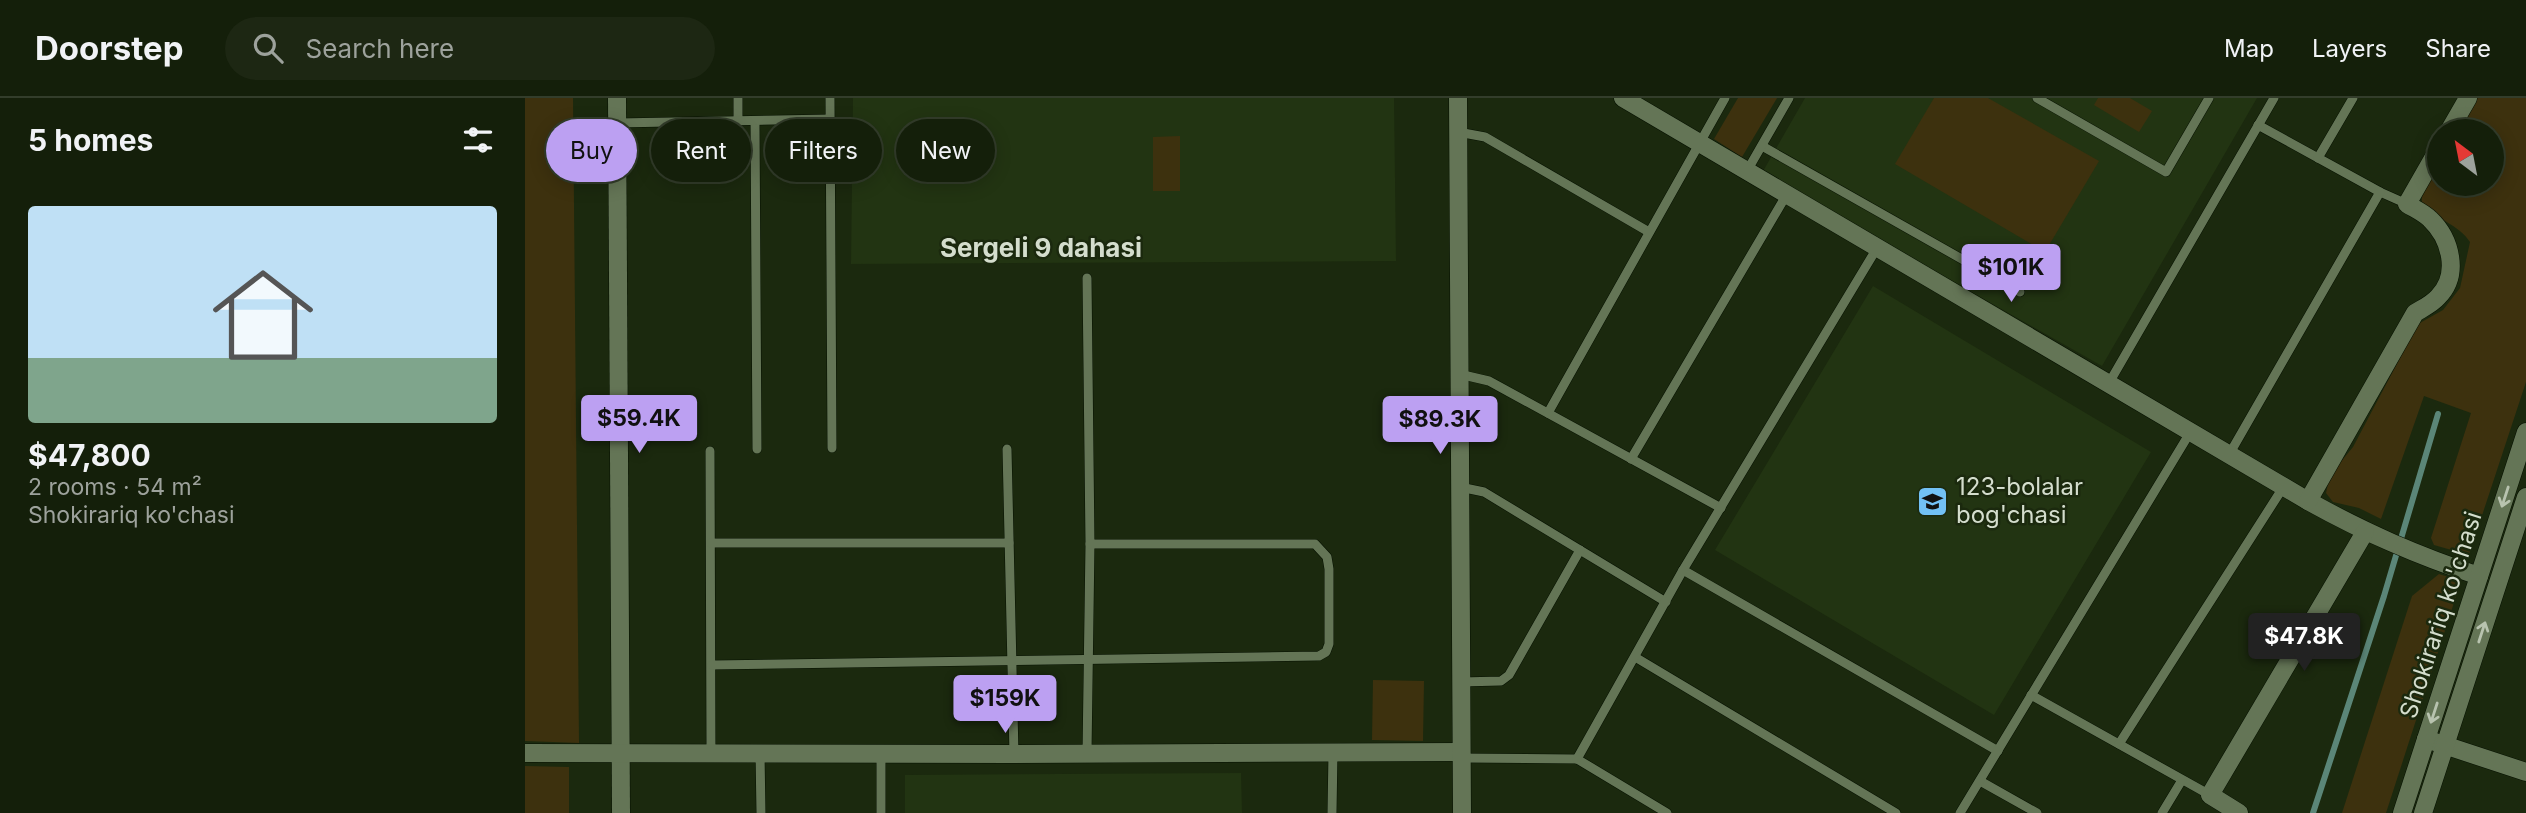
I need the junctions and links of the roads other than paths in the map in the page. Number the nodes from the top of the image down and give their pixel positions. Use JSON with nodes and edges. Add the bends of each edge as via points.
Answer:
{"nodes":[{"id":1,"x":617,"y":98,"type":"edge"},
{"id":2,"x":738,"y":98,"type":"edge"},
{"id":3,"x":830,"y":98,"type":"edge"},
{"id":4,"x":1458,"y":98,"type":"edge"},
{"id":5,"x":1623,"y":98,"type":"edge"},
{"id":6,"x":1725,"y":98,"type":"edge"},
{"id":7,"x":1789,"y":98,"type":"edge"},
{"id":8,"x":2037,"y":98,"type":"edge"},
{"id":9,"x":2210,"y":98,"type":"edge"},
{"id":10,"x":2274,"y":98,"type":"edge"},
{"id":11,"x":2353,"y":98,"type":"edge"},
{"id":12,"x":2468,"y":98,"type":"edge"},
{"id":13,"x":617,"y":119,"type":"edge"},
{"id":14,"x":738,"y":119,"type":"edge"},
{"id":15,"x":830,"y":119,"type":"edge"},
{"id":16,"x":2456,"y":119,"type":"edge"},
{"id":17,"x":751,"y":121,"type":"edge"},
{"id":18,"x":755,"y":121,"type":"junction"},
{"id":19,"x":765,"y":121,"type":"edge"},
{"id":20,"x":2258,"y":125,"type":"junction"},
{"id":21,"x":1458,"y":132,"type":"junction"},
{"id":22,"x":1700,"y":143,"type":"junction"},
{"id":23,"x":1762,"y":146,"type":"junction"},
{"id":24,"x":2318,"y":158,"type":"junction"},
{"id":25,"x":2427,"y":169,"type":"edge"},
{"id":26,"x":1747,"y":171,"type":"junction"},
{"id":27,"x":617,"y":182,"type":"edge"},
{"id":28,"x":830,"y":182,"type":"edge"},
{"id":29,"x":2380,"y":192,"type":"junction"},
{"id":30,"x":1787,"y":194,"type":"junction"},
{"id":31,"x":2407,"y":204,"type":"junction"},
{"id":32,"x":1649,"y":232,"type":"junction"},
{"id":33,"x":1877,"y":248,"type":"junction"},
{"id":34,"x":1087,"y":278,"type":"dead end"},
{"id":35,"x":2020,"y":292,"type":"dead end"},
{"id":36,"x":1459,"y":374,"type":"junction"},
{"id":37,"x":2109,"y":383,"type":"junction"},
{"id":38,"x":1548,"y":413,"type":"junction"},
{"id":39,"x":2191,"y":431,"type":"junction"},
{"id":40,"x":2526,"y":432,"type":"edge"},
{"id":41,"x":757,"y":449,"type":"dead end"},
{"id":42,"x":832,"y":449,"type":"dead end"},
{"id":43,"x":1007,"y":449,"type":"dead end"},
{"id":44,"x":710,"y":451,"type":"dead end"},
{"id":45,"x":2230,"y":453,"type":"junction"},
{"id":46,"x":1631,"y":459,"type":"junction"},
{"id":47,"x":2284,"y":486,"type":"junction"},
{"id":48,"x":1459,"y":487,"type":"junction"},
{"id":49,"x":2526,"y":497,"type":"edge"},
{"id":50,"x":2308,"y":501,"type":"junction"},
{"id":51,"x":1721,"y":508,"type":"junction"},
{"id":52,"x":2365,"y":532,"type":"junction"},
{"id":53,"x":711,"y":543,"type":"junction"},
{"id":54,"x":1009,"y":543,"type":"junction"},
{"id":55,"x":1090,"y":544,"type":"junction"},
{"id":56,"x":1580,"y":550,"type":"junction"},
{"id":57,"x":1683,"y":570,"type":"junction"},
{"id":58,"x":2479,"y":576,"type":"junction"},
{"id":59,"x":1666,"y":602,"type":"junction"},
{"id":60,"x":1635,"y":657,"type":"junction"},
{"id":61,"x":1087,"y":659,"type":"junction"},
{"id":62,"x":1012,"y":660,"type":"junction"},
{"id":63,"x":712,"y":665,"type":"junction"},
{"id":64,"x":1461,"y":682,"type":"junction"},
{"id":65,"x":2031,"y":695,"type":"junction"},
{"id":66,"x":2426,"y":740,"type":"junction"},
{"id":67,"x":2119,"y":744,"type":"junction"},
{"id":68,"x":2445,"y":746,"type":"junction"},
{"id":69,"x":1998,"y":751,"type":"junction"},
{"id":70,"x":1333,"y":752,"type":"junction"},
{"id":71,"x":525,"y":753,"type":"edge"},
{"id":72,"x":712,"y":753,"type":"junction"},
{"id":73,"x":760,"y":753,"type":"junction"},
{"id":74,"x":1087,"y":753,"type":"junction"},
{"id":75,"x":620,"y":754,"type":"junction"},
{"id":76,"x":881,"y":754,"type":"junction"},
{"id":77,"x":1014,"y":754,"type":"junction"},
{"id":78,"x":1461,"y":755,"type":"junction"},
{"id":79,"x":1577,"y":759,"type":"junction"},
{"id":80,"x":2526,"y":772,"type":"edge"},
{"id":81,"x":2182,"y":780,"type":"junction"},
{"id":82,"x":1980,"y":781,"type":"junction"},
{"id":83,"x":2210,"y":795,"type":"junction"},
{"id":84,"x":621,"y":813,"type":"edge"},
{"id":85,"x":761,"y":813,"type":"edge"},
{"id":86,"x":881,"y":813,"type":"edge"},
{"id":87,"x":1332,"y":813,"type":"edge"},
{"id":88,"x":1462,"y":813,"type":"edge"},
{"id":89,"x":1667,"y":813,"type":"edge"},
{"id":90,"x":1896,"y":813,"type":"edge"},
{"id":91,"x":1960,"y":813,"type":"edge"},
{"id":92,"x":2037,"y":813,"type":"edge"},
{"id":93,"x":2162,"y":813,"type":"edge"},
{"id":94,"x":2239,"y":813,"type":"edge"},
{"id":95,"x":2402,"y":813,"type":"edge"},
{"id":96,"x":2423,"y":813,"type":"edge"}],
"edges":[{"from":1,"to":13,"type":"street"},
{"from":2,"to":14,"type":"lane"},
{"from":3,"to":15,"type":"lane"},
{"from":4,"to":21,"type":"street"},
{"from":5,"to":22,"type":"street"},
{"from":6,"to":22,"type":"lane"},
{"from":7,"to":23,"type":"lane"},
{"from":8,"to":9,"type":"lane","via":[[2166,172]]},
{"from":10,"to":20,"type":"lane"},
{"from":11,"to":24,"type":"lane"},
{"from":12,"to":16,"type":"street"},
{"from":17,"to":18,"type":"lane"},
{"from":18,"to":19,"type":"lane"},
{"from":18,"to":41,"type":"lane"},
{"from":20,"to":24,"type":"lane"},
{"from":20,"to":37,"type":"lane"},
{"from":21,"to":32,"type":"lane","via":[[1485,137]]},
{"from":21,"to":36,"type":"street"},
{"from":22,"to":26,"type":"street"},
{"from":22,"to":32,"type":"lane"},
{"from":23,"to":26,"type":"lane"},
{"from":23,"to":35,"type":"lane"},
{"from":24,"to":29,"type":"lane"},
{"from":25,"to":31,"type":"street"},
{"from":26,"to":30,"type":"street"},
{"from":27,"to":75,"type":"street"},
{"from":28,"to":42,"type":"lane"},
{"from":29,"to":31,"type":"lane"},
{"from":29,"to":45,"type":"lane"},
{"from":30,"to":33,"type":"street"},
{"from":30,"to":46,"type":"lane"},
{"from":31,"to":50,"type":"street","via":[[2431,219],[2444,239],[2453,259],[2447,287],[2415,313]]},
{"from":32,"to":38,"type":"lane"},
{"from":33,"to":37,"type":"street"},
{"from":33,"to":51,"type":"lane"},
{"from":34,"to":55,"type":"lane"},
{"from":36,"to":38,"type":"lane","via":[[1489,381]]},
{"from":36,"to":48,"type":"street"},
{"from":37,"to":39,"type":"street"},
{"from":38,"to":46,"type":"lane"},
{"from":39,"to":45,"type":"street"},
{"from":39,"to":65,"type":"lane"},
{"from":40,"to":58,"type":"street","name":"Shokirariq ko'chasi","one_way":true},
{"from":43,"to":54,"type":"lane"},
{"from":44,"to":53,"type":"lane"},
{"from":45,"to":47,"type":"street"},
{"from":46,"to":51,"type":"lane"},
{"from":47,"to":50,"type":"street"},
{"from":47,"to":67,"type":"lane"},
{"from":48,"to":56,"type":"lane","via":[[1484,492]]},
{"from":48,"to":64,"type":"street"},
{"from":68,"to":49,"type":"street","name":"Shokirariq ko'chasi","one_way":true},
{"from":50,"to":52,"type":"street"},
{"from":51,"to":57,"type":"lane"},
{"from":52,"to":58,"type":"street"},
{"from":52,"to":83,"type":"street"},
{"from":53,"to":54,"type":"lane"},
{"from":53,"to":63,"type":"lane"},
{"from":54,"to":62,"type":"lane"},
{"from":55,"to":61,"type":"lane"},
{"from":55,"to":61,"type":"lane","via":[[1315,544],[1327,557],[1329,569],[1329,644],[1319,656]]},
{"from":56,"to":59,"type":"lane"},
{"from":56,"to":64,"type":"lane","via":[[1509,675],[1501,681]]},
{"from":57,"to":59,"type":"lane"},
{"from":57,"to":69,"type":"lane"},
{"from":58,"to":66,"type":"street","name":"Shokirariq ko'chasi","one_way":true},
{"from":59,"to":60,"type":"lane"},
{"from":60,"to":79,"type":"lane"},
{"from":60,"to":90,"type":"lane"},
{"from":61,"to":62,"type":"lane"},
{"from":61,"to":74,"type":"lane"},
{"from":62,"to":63,"type":"lane"},
{"from":62,"to":77,"type":"lane"},
{"from":63,"to":72,"type":"lane"},
{"from":64,"to":78,"type":"street"},
{"from":65,"to":67,"type":"lane"},
{"from":65,"to":69,"type":"lane"},
{"from":66,"to":68,"type":"street"},
{"from":66,"to":95,"type":"street","name":"Shokirariq ko'chasi"},
{"from":67,"to":81,"type":"lane"},
{"from":68,"to":80,"type":"street"},
{"from":68,"to":96,"type":"street","name":"Shokirariq ko'chasi"},
{"from":69,"to":82,"type":"lane"},
{"from":70,"to":74,"type":"street"},
{"from":70,"to":78,"type":"street"},
{"from":70,"to":87,"type":"lane"},
{"from":71,"to":75,"type":"street"},
{"from":72,"to":73,"type":"street"},
{"from":72,"to":75,"type":"street"},
{"from":73,"to":76,"type":"street"},
{"from":73,"to":85,"type":"lane"},
{"from":74,"to":77,"type":"street"},
{"from":75,"to":84,"type":"street"},
{"from":76,"to":77,"type":"street"},
{"from":76,"to":86,"type":"lane"},
{"from":78,"to":79,"type":"lane"},
{"from":78,"to":88,"type":"street"},
{"from":79,"to":89,"type":"lane"},
{"from":81,"to":83,"type":"lane"},
{"from":81,"to":93,"type":"lane"},
{"from":82,"to":91,"type":"lane"},
{"from":82,"to":92,"type":"lane"},
{"from":83,"to":94,"type":"street"}]}
